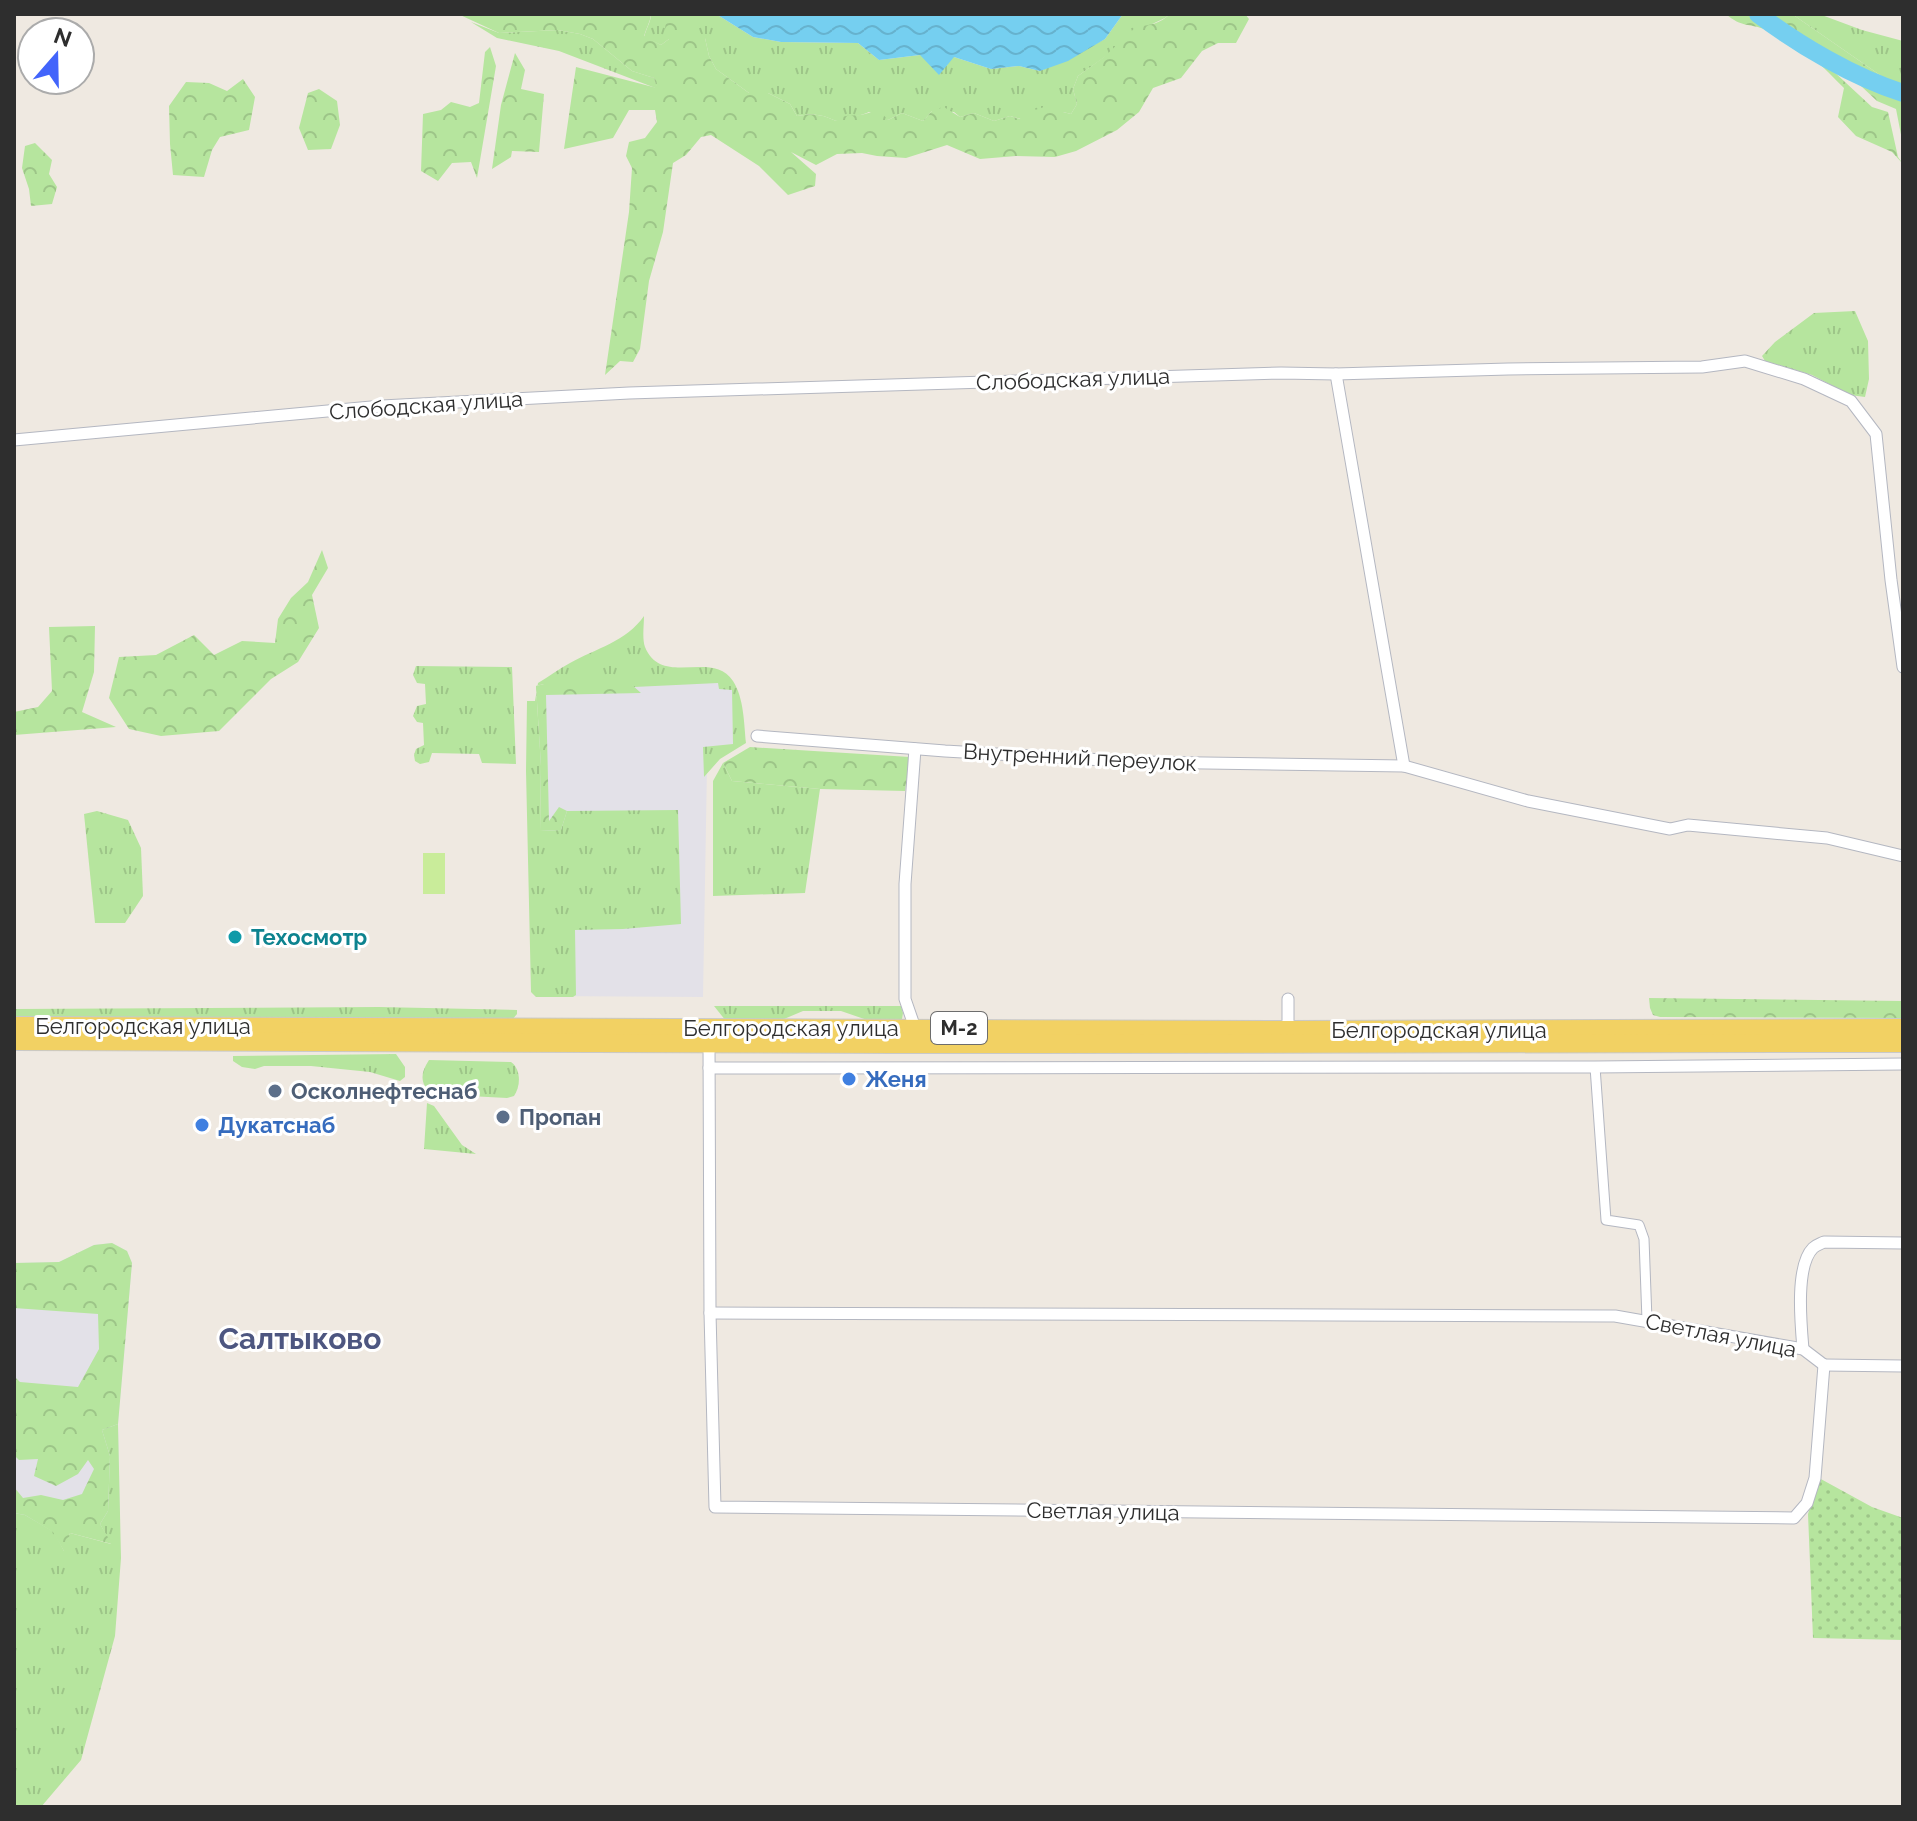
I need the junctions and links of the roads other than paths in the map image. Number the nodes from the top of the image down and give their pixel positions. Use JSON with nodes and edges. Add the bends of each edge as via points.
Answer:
{"nodes":[{"id":1,"x":1336,"y":374,"type":"junction"},
{"id":2,"x":14,"y":440,"type":"edge"},
{"id":3,"x":1903,"y":667,"type":"edge"},
{"id":4,"x":757,"y":736,"type":"dead end"},
{"id":5,"x":915,"y":749,"type":"junction"},
{"id":6,"x":1404,"y":766,"type":"junction"},
{"id":7,"x":1903,"y":856,"type":"edge"},
{"id":8,"x":1288,"y":999,"type":"dead end"},
{"id":9,"x":14,"y":1026,"type":"edge"},
{"id":10,"x":915,"y":1028,"type":"junction"},
{"id":11,"x":1903,"y":1028,"type":"edge"},
{"id":12,"x":1289,"y":1037,"type":"junction"},
{"id":13,"x":14,"y":1041,"type":"edge"},
{"id":14,"x":709,"y":1043,"type":"junction"},
{"id":15,"x":1903,"y":1043,"type":"edge"},
{"id":16,"x":1903,"y":1064,"type":"edge"},
{"id":17,"x":1595,"y":1067,"type":"junction"},
{"id":18,"x":709,"y":1068,"type":"junction"},
{"id":19,"x":1290,"y":1068,"type":"junction"},
{"id":20,"x":1903,"y":1243,"type":"edge"},
{"id":21,"x":710,"y":1313,"type":"junction"},
{"id":22,"x":1647,"y":1320,"type":"junction"},
{"id":23,"x":1803,"y":1349,"type":"junction"},
{"id":24,"x":1824,"y":1365,"type":"junction"},
{"id":25,"x":1903,"y":1366,"type":"edge"}],
"edges":[{"from":1,"to":2,"type":"street","name":"Слободская улица","via":[[629,393],[382,406]]},
{"from":1,"to":3,"type":"street","name":"Слободская улица","via":[[1702,367],[1745,361],[1851,401],[1876,434]]},
{"from":1,"to":6,"type":"street"},
{"from":4,"to":5,"type":"street","name":"Внутренний переулок"},
{"from":5,"to":6,"type":"street","name":"Внутренний переулок","via":[[1139,762]]},
{"from":5,"to":10,"type":"street","via":[[905,884],[905,999]]},
{"from":6,"to":7,"type":"street","name":"Внутренний переулок","via":[[1528,801],[1670,829],[1688,825],[1827,838]]},
{"from":8,"to":12,"type":"street"},
{"from":9,"to":10,"type":"main road","name":"Белгородская улица","number":"М-2"},
{"from":10,"to":12,"type":"main road","name":"Белгородская улица","number":"М-2"},
{"from":11,"to":12,"type":"main road","name":"Белгородская улица","number":"М-2"},
{"from":12,"to":14,"type":"main road","name":"Белгородская улица","number":"М-2"},
{"from":12,"to":15,"type":"main road","name":"Белгородская улица","number":"М-2"},
{"from":12,"to":19,"type":"street"},
{"from":13,"to":14,"type":"main road","name":"Белгородская улица","number":"М-2"},
{"from":14,"to":18,"type":"street"},
{"from":16,"to":17,"type":"street"},
{"from":17,"to":19,"type":"street"},
{"from":17,"to":22,"type":"street","via":[[1606,1220],[1639,1225]]},
{"from":18,"to":19,"type":"street"},
{"from":18,"to":21,"type":"street"},
{"from":20,"to":23,"type":"street","via":[[1814,1246],[1799,1298]]},
{"from":21,"to":22,"type":"street","name":"Светлая улица"},
{"from":21,"to":24,"type":"street","name":"Светлая улица","via":[[715,1507],[1794,1518],[1807,1503],[1815,1478]]},
{"from":22,"to":23,"type":"street","name":"Светлая улица"},
{"from":23,"to":24,"type":"street","name":"Светлая улица"},
{"from":24,"to":25,"type":"street"}]}
